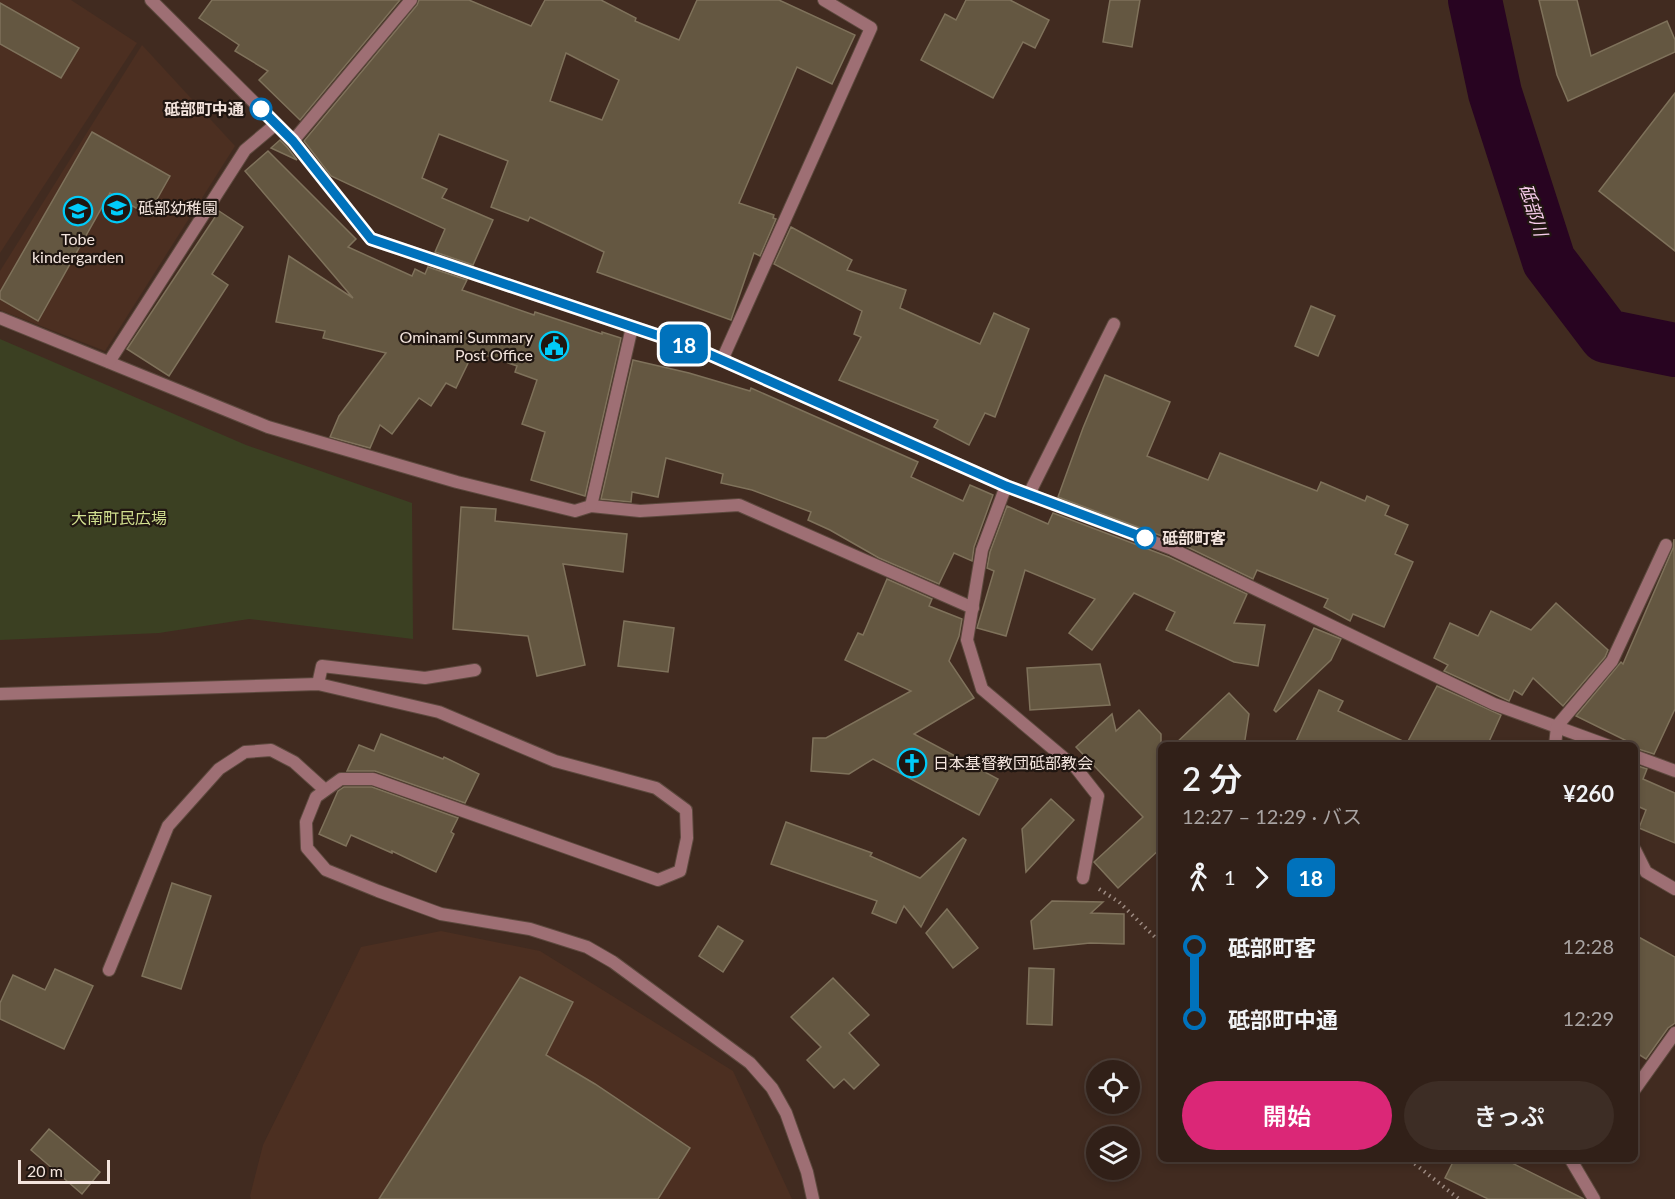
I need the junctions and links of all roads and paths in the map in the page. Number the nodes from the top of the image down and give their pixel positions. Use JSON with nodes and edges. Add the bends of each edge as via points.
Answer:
{"nodes":[{"id":1,"x":151,"y":0,"type":"edge"},
{"id":2,"x":411,"y":0,"type":"edge"},
{"id":3,"x":824,"y":0,"type":"edge"},
{"id":4,"x":276,"y":124,"type":"junction"},
{"id":5,"x":293,"y":141,"type":"junction"},
{"id":6,"x":0,"y":318,"type":"edge"},
{"id":7,"x":1113,"y":324,"type":"dead end"},
{"id":8,"x":632,"y":327,"type":"junction"},
{"id":9,"x":722,"y":360,"type":"junction"},
{"id":10,"x":109,"y":362,"type":"junction"},
{"id":11,"x":1006,"y":486,"type":"junction"},
{"id":12,"x":1029,"y":494,"type":"junction"},
{"id":13,"x":591,"y":506,"type":"junction"},
{"id":14,"x":1666,"y":545,"type":"dead end"},
{"id":15,"x":973,"y":608,"type":"junction"},
{"id":16,"x":475,"y":670,"type":"dead end"},
{"id":17,"x":318,"y":684,"type":"junction"},
{"id":18,"x":0,"y":694,"type":"edge"},
{"id":19,"x":1557,"y":726,"type":"junction"},
{"id":20,"x":1555,"y":742,"type":"edge"},
{"id":21,"x":1599,"y":742,"type":"edge"},
{"id":22,"x":1638,"y":757,"type":"edge"},
{"id":23,"x":1675,"y":771,"type":"edge"},
{"id":24,"x":325,"y":790,"type":"junction"},
{"id":25,"x":1638,"y":856,"type":"edge"},
{"id":26,"x":1083,"y":878,"type":"joint"},
{"id":27,"x":1675,"y":889,"type":"edge"},
{"id":28,"x":1158,"y":940,"type":"edge"},
{"id":29,"x":110,"y":970,"type":"dead end"},
{"id":30,"x":1675,"y":1033,"type":"edge"},
{"id":31,"x":1638,"y":1085,"type":"edge"},
{"id":32,"x":1413,"y":1162,"type":"edge"},
{"id":33,"x":1577,"y":1163,"type":"edge"},
{"id":34,"x":813,"y":1199,"type":"edge"},
{"id":35,"x":1459,"y":1199,"type":"edge"},
{"id":36,"x":1594,"y":1199,"type":"edge"}],
"edges":[{"from":1,"to":4,"type":"street"},
{"from":2,"to":5,"type":"street"},
{"from":3,"to":9,"type":"street","via":[[871,28]]},
{"from":4,"to":5,"type":"street"},
{"from":4,"to":10,"type":"street","via":[[245,150]]},
{"from":5,"to":8,"type":"street","via":[[371,239]]},
{"from":6,"to":10,"type":"street"},
{"from":7,"to":12,"type":"street"},
{"from":8,"to":9,"type":"street"},
{"from":8,"to":13,"type":"street"},
{"from":9,"to":11,"type":"street"},
{"from":10,"to":13,"type":"street","via":[[268,427],[457,482],[575,511]]},
{"from":11,"to":12,"type":"street"},
{"from":11,"to":15,"type":"street","via":[[982,550]]},
{"from":12,"to":19,"type":"street","via":[[1172,549],[1494,704]]},
{"from":13,"to":15,"type":"street","via":[[640,511],[739,505]]},
{"from":14,"to":19,"type":"street","via":[[1612,661]]},
{"from":15,"to":26,"type":"street","via":[[968,640],[982,689],[1076,768],[1098,796]]},
{"from":16,"to":17,"type":"street","via":[[425,678],[322,666]]},
{"from":17,"to":18,"type":"street"},
{"from":17,"to":24,"type":"street","via":[[440,712],[555,761],[656,788],[686,810],[687,838],[680,871],[658,880],[373,779],[341,779]]},
{"from":19,"to":20,"type":"street"},
{"from":19,"to":21,"type":"street"},
{"from":22,"to":23,"type":"street"},
{"from":24,"to":29,"type":"street","via":[[294,762],[271,750],[245,752],[219,769],[168,825]]},
{"from":24,"to":34,"type":"street","via":[[316,797],[306,822],[307,848],[326,870],[441,914],[530,929],[587,947],[614,962],[750,1063],[772,1088],[786,1113]]},
{"from":25,"to":27,"type":"street","via":[[1646,872]]},
{"from":26,"to":28,"type":"path","via":[[1119,902]]},
{"from":30,"to":31,"type":"street"},
{"from":32,"to":35,"type":"path"},
{"from":33,"to":36,"type":"street"}]}
